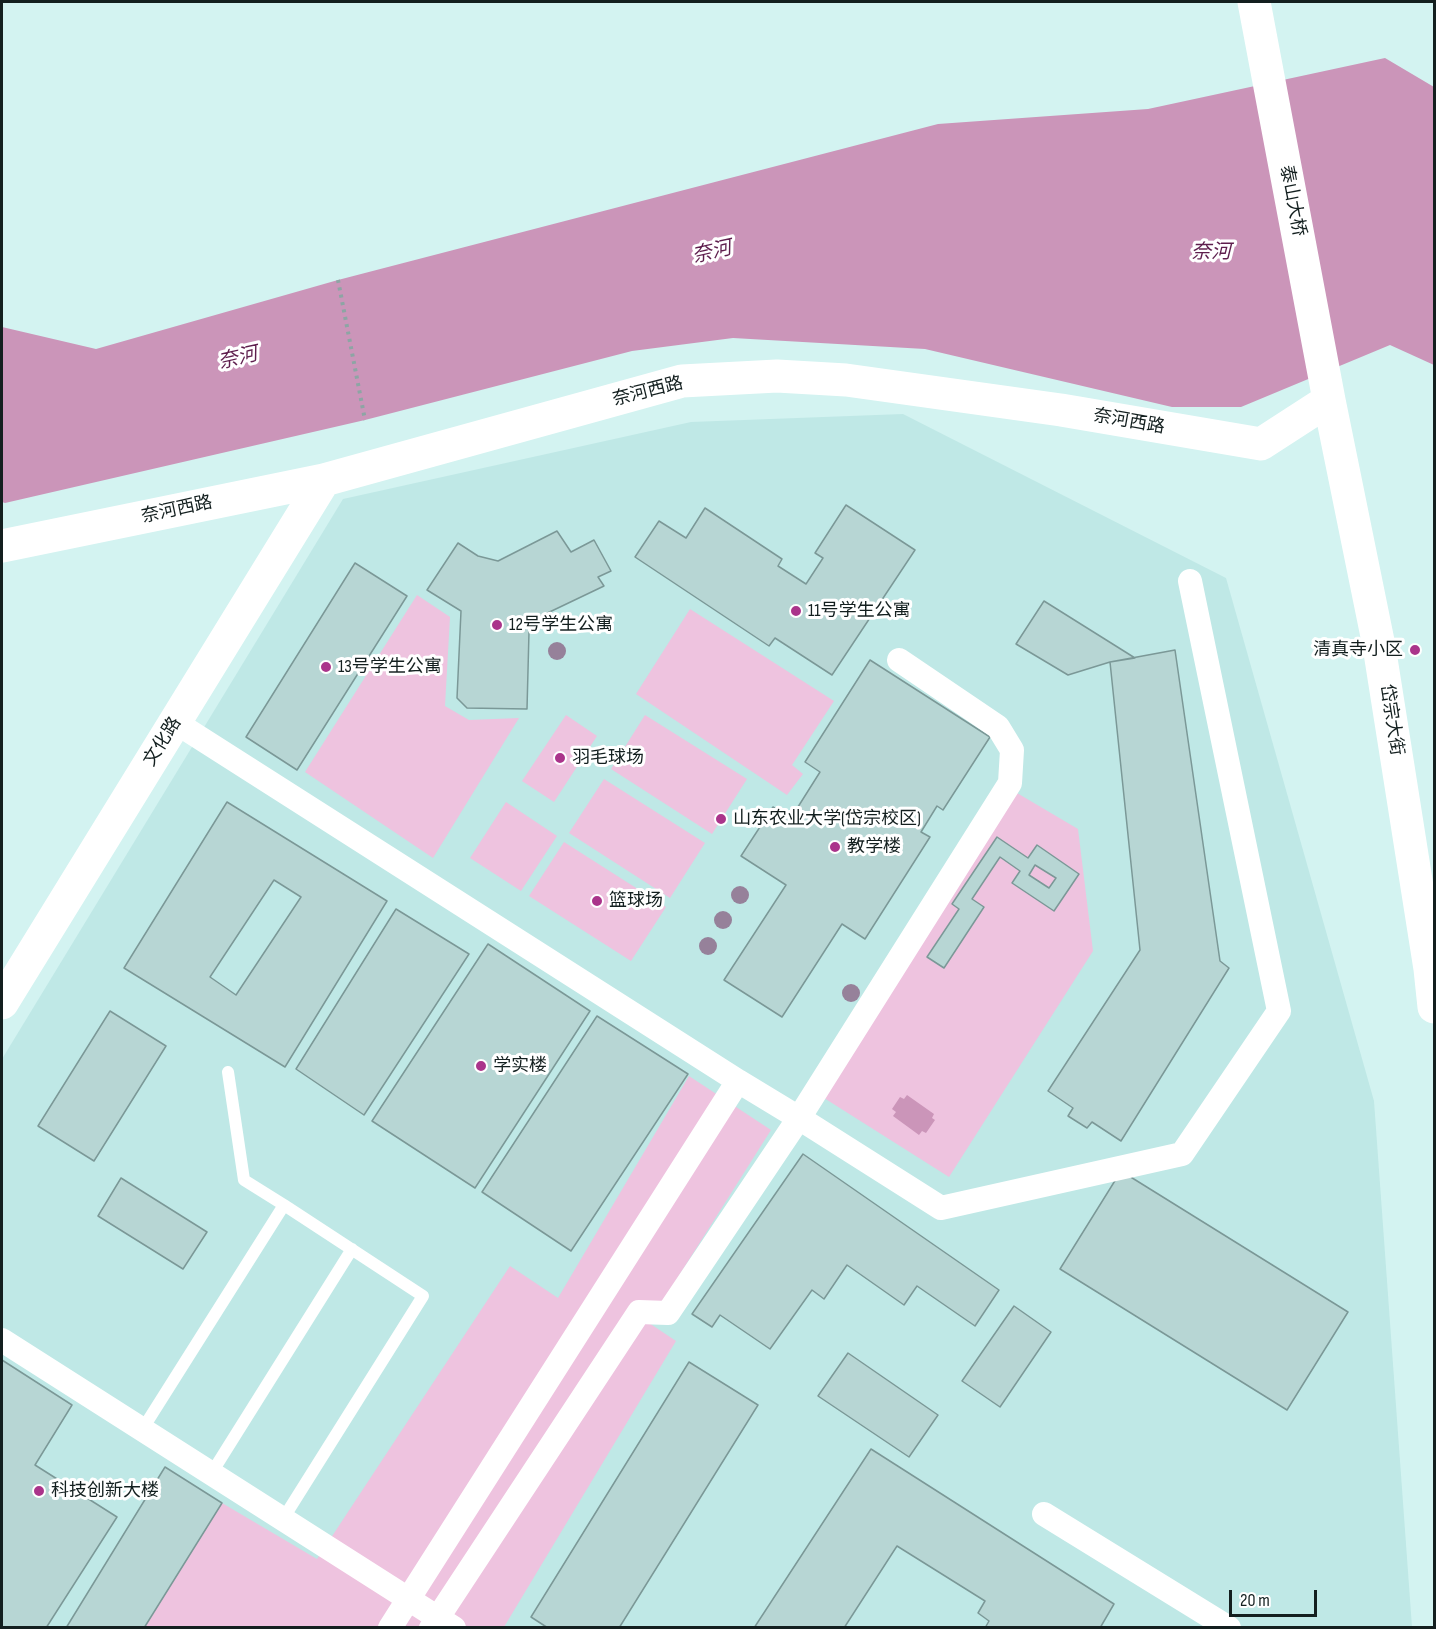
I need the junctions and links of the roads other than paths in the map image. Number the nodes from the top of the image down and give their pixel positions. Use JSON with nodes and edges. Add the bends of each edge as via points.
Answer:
{"nodes":[{"id":1,"x":1254,"y":2,"type":"edge"},
{"id":2,"x":1329,"y":400,"type":"junction"},
{"id":3,"x":324,"y":480,"type":"junction"},
{"id":4,"x":2,"y":546,"type":"edge"},
{"id":5,"x":1190,"y":581,"type":"dead end"},
{"id":6,"x":899,"y":660,"type":"dead end"},
{"id":7,"x":175,"y":722,"type":"junction"},
{"id":8,"x":2,"y":1004,"type":"edge"},
{"id":9,"x":1434,"y":1007,"type":"edge"},
{"id":10,"x":228,"y":1072,"type":"dead end"},
{"id":11,"x":738,"y":1081,"type":"junction"},
{"id":12,"x":799,"y":1118,"type":"junction"},
{"id":13,"x":284,"y":1206,"type":"junction"},
{"id":14,"x":352,"y":1249,"type":"junction"},
{"id":15,"x":2,"y":1340,"type":"edge"},
{"id":16,"x":142,"y":1430,"type":"junction"},
{"id":17,"x":211,"y":1474,"type":"junction"},
{"id":18,"x":1044,"y":1514,"type":"dead end"},
{"id":19,"x":283,"y":1519,"type":"junction"},
{"id":20,"x":408,"y":1599,"type":"junction"},
{"id":21,"x":441,"y":1624,"type":"edge"},
{"id":22,"x":390,"y":1628,"type":"edge"},
{"id":23,"x":1229,"y":1628,"type":"edge"}],
"edges":[{"from":1,"to":2,"type":"street","name":"泰山大桥"},
{"from":2,"to":3,"type":"street","name":"奈河西路","via":[[1261,444],[1061,410],[846,380],[777,376],[682,381]]},
{"from":2,"to":9,"type":"street","name":"岱宗大街","via":[[1379,646]]},
{"from":3,"to":4,"type":"street","name":"奈河西路"},
{"from":3,"to":7,"type":"street","name":"文化路"},
{"from":5,"to":12,"type":"street","via":[[1279,1011],[1182,1154],[941,1208]]},
{"from":6,"to":12,"type":"street","via":[[998,728],[1012,750],[1010,783]]},
{"from":7,"to":8,"type":"street","name":"文化路"},
{"from":7,"to":11,"type":"street"},
{"from":10,"to":13,"type":"lane","via":[[244,1180]]},
{"from":11,"to":12,"type":"street"},
{"from":11,"to":20,"type":"street"},
{"from":12,"to":21,"type":"street","via":[[668,1313],[639,1312]]},
{"from":13,"to":14,"type":"lane"},
{"from":13,"to":16,"type":"lane"},
{"from":14,"to":17,"type":"lane"},
{"from":14,"to":19,"type":"lane","via":[[423,1296]]},
{"from":15,"to":16,"type":"street"},
{"from":16,"to":17,"type":"street"},
{"from":17,"to":19,"type":"street"},
{"from":18,"to":23,"type":"street"},
{"from":19,"to":20,"type":"street"},
{"from":20,"to":21,"type":"street"},
{"from":20,"to":22,"type":"street"}]}
